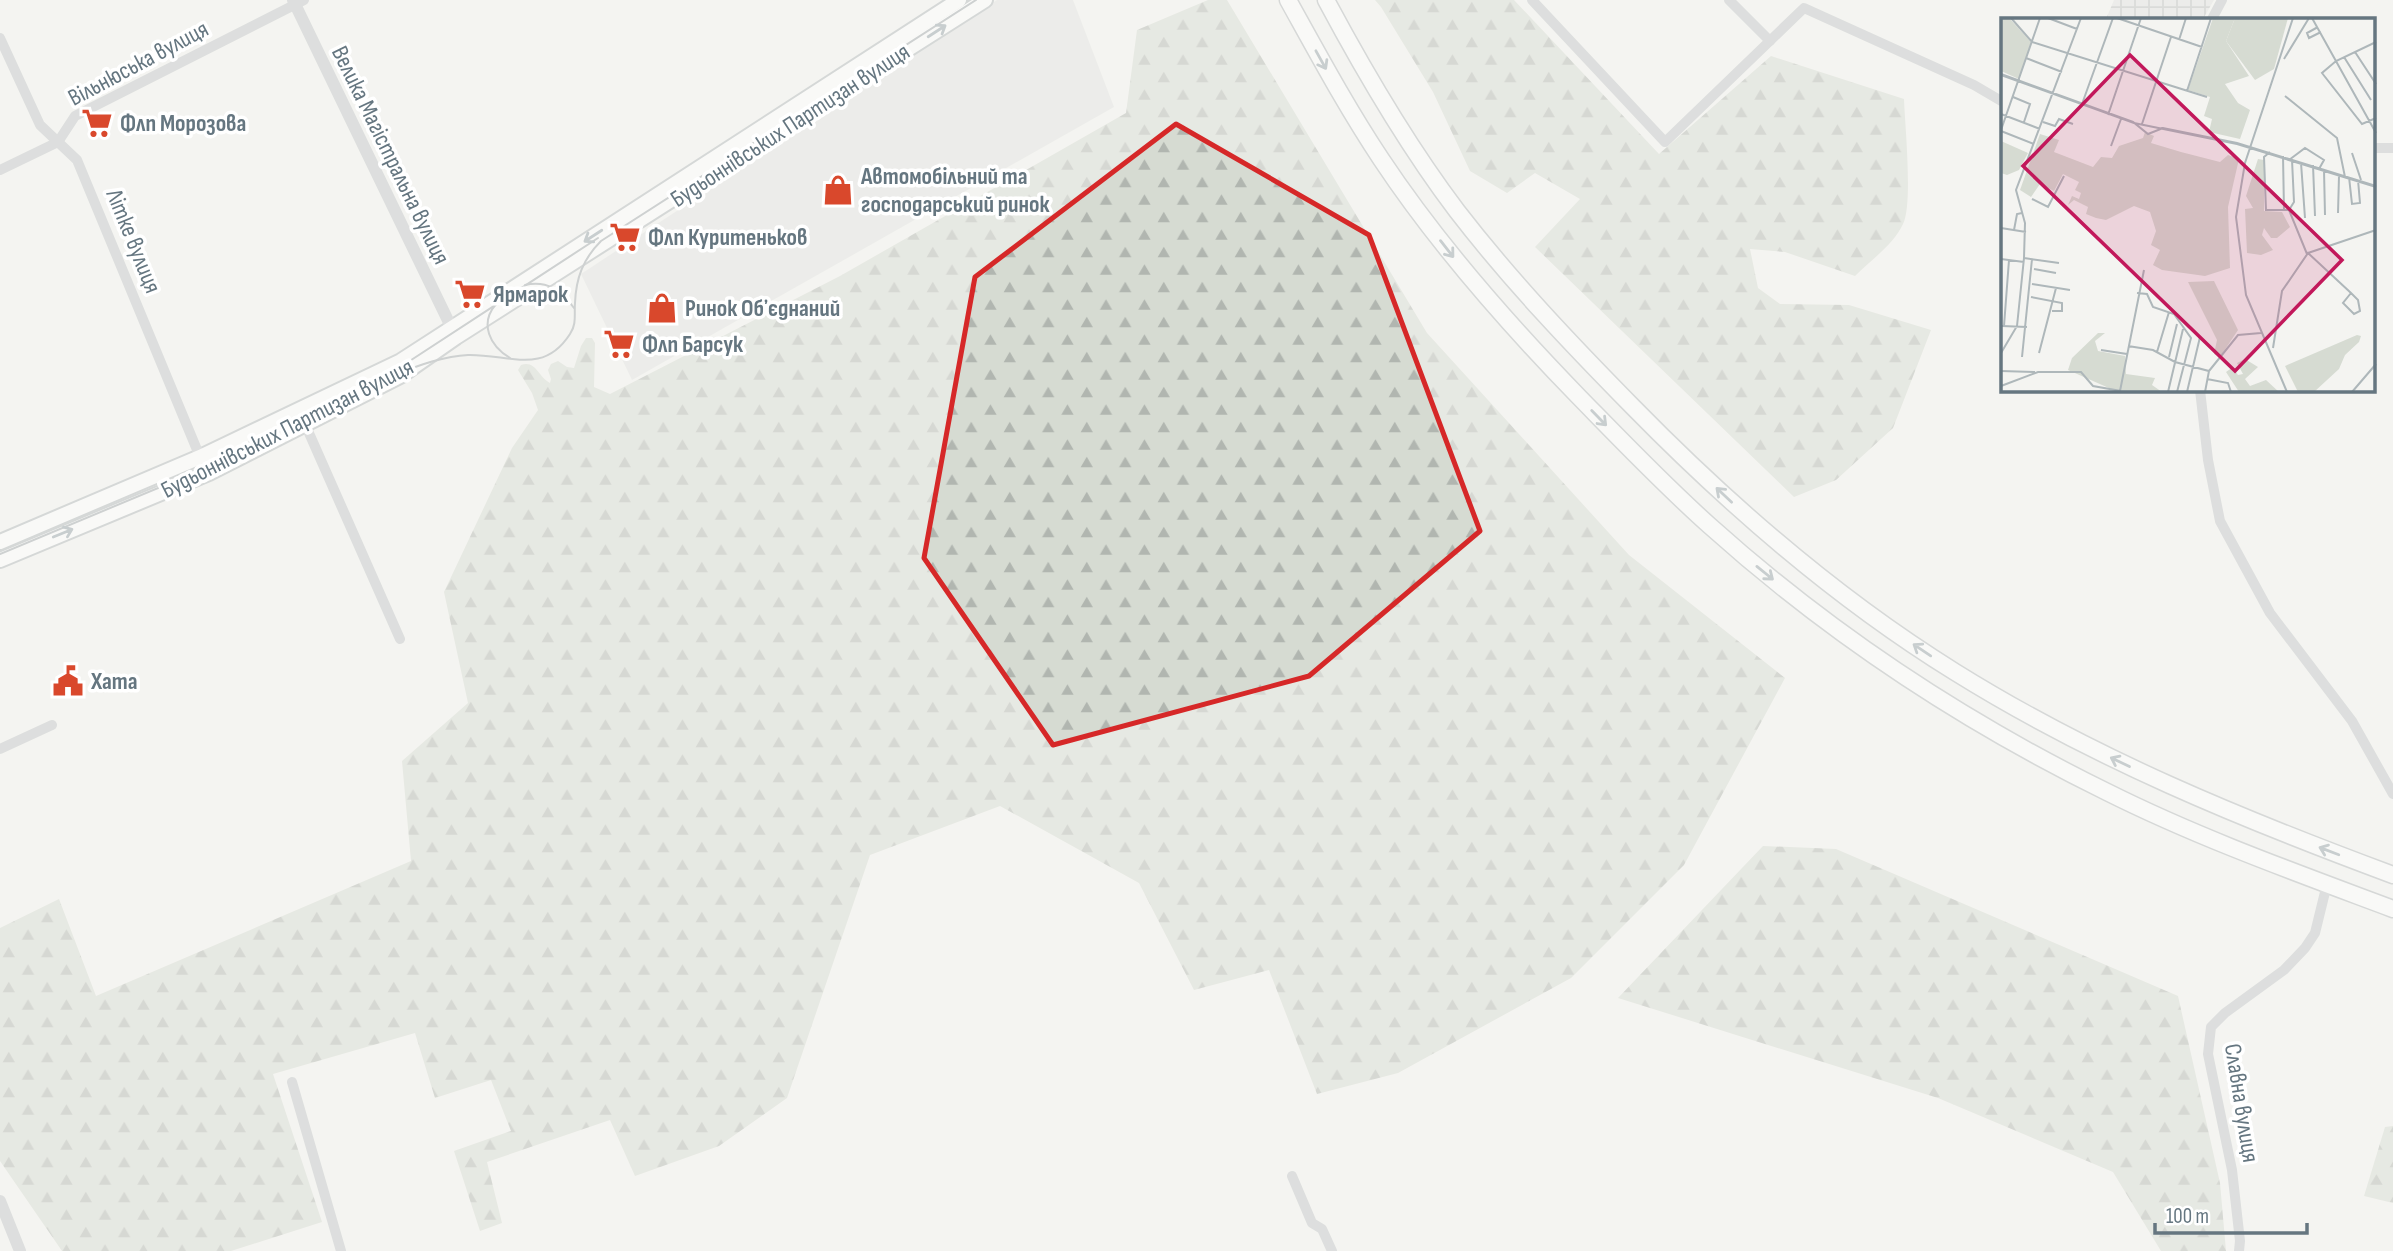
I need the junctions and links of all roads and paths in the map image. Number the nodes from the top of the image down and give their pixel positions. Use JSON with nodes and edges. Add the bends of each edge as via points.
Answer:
{"nodes":[{"id":1,"x":959,"y":0,"type":"edge"},
{"id":2,"x":985,"y":0,"type":"edge"},
{"id":3,"x":1288,"y":0,"type":"edge"},
{"id":4,"x":1326,"y":0,"type":"edge"},
{"id":5,"x":1532,"y":0,"type":"edge"},
{"id":6,"x":1729,"y":0,"type":"edge"},
{"id":7,"x":2222,"y":0,"type":"edge"},
{"id":8,"x":297,"y":1,"type":"edge"},
{"id":9,"x":1803,"y":4,"type":"edge"},
{"id":10,"x":2213,"y":18,"type":"edge"},
{"id":11,"x":0,"y":38,"type":"edge"},
{"id":12,"x":1770,"y":41,"type":"junction"},
{"id":13,"x":2001,"y":102,"type":"edge"},
{"id":14,"x":58,"y":142,"type":"junction"},
{"id":15,"x":0,"y":170,"type":"edge"},
{"id":16,"x":453,"y":332,"type":"junction"},
{"id":17,"x":2200,"y":392,"type":"edge"},
{"id":18,"x":305,"y":424,"type":"junction"},
{"id":19,"x":200,"y":457,"type":"junction"},
{"id":20,"x":209,"y":473,"type":"junction"},
{"id":21,"x":0,"y":542,"type":"edge"},
{"id":22,"x":0,"y":559,"type":"edge"},
{"id":23,"x":400,"y":639,"type":"dead end"},
{"id":24,"x":52,"y":725,"type":"dead end"},
{"id":25,"x":0,"y":749,"type":"edge"},
{"id":26,"x":2393,"y":794,"type":"edge"},
{"id":27,"x":2393,"y":875,"type":"edge"},
{"id":28,"x":2327,"y":884,"type":"junction"},
{"id":29,"x":2393,"y":909,"type":"edge"},
{"id":30,"x":292,"y":1082,"type":"dead end"},
{"id":31,"x":1292,"y":1177,"type":"dead end"},
{"id":32,"x":0,"y":1201,"type":"edge"},
{"id":33,"x":20,"y":1251,"type":"edge"},
{"id":34,"x":341,"y":1251,"type":"edge"},
{"id":35,"x":1332,"y":1251,"type":"edge"},
{"id":36,"x":2239,"y":1251,"type":"edge"}],
"edges":[{"from":1,"to":16,"type":"main road","name":"Будьоннівських Партизан вулиця","one_way":true},
{"from":16,"to":2,"type":"main road","name":"Будьоннівських Партизан вулиця","one_way":true},
{"from":3,"to":28,"type":"main road","one_way":true,"via":[[1381,160],[1473,282],[1644,465],[1710,527],[1838,630],[2023,748],[2119,798]]},
{"from":27,"to":4,"type":"main road","one_way":true,"via":[[2203,800],[2036,719],[1954,672],[1849,600],[1789,552],[1666,441],[1497,261],[1410,144]]},
{"from":5,"to":12,"type":"street","via":[[1665,142]]},
{"from":6,"to":12,"type":"street"},
{"from":7,"to":10,"type":"street"},
{"from":8,"to":14,"type":"street","name":"Вільнюська вулиця","via":[[75,116]]},
{"from":8,"to":16,"type":"street","name":"Велика Магістральна вулиця"},
{"from":9,"to":12,"type":"street"},
{"from":9,"to":13,"type":"street"},
{"from":11,"to":14,"type":"street","name":"Літке вулиця","via":[[40,125]]},
{"from":14,"to":15,"type":"street","name":"Вільнюська вулиця"},
{"from":14,"to":19,"type":"street","name":"Літке вулиця","via":[[78,160]]},
{"from":16,"to":18,"type":"main road","name":"Будьоннівських Партизан вулиця","via":[[400,376]]},
{"from":16,"to":19,"type":"main road","name":"Будьоннівських Партизан вулиця"},
{"from":17,"to":26,"type":"street","via":[[2220,521],[2270,612],[2352,721]]},
{"from":18,"to":20,"type":"main road","name":"Будьоннівських Партизан вулиця"},
{"from":18,"to":23,"type":"street"},
{"from":19,"to":20,"type":"street","name":"Літке вулиця"},
{"from":19,"to":21,"type":"main road","name":"Будьоннівських Партизан вулиця"},
{"from":22,"to":20,"type":"main road","name":"Будьоннівських Партизан вулиця","one_way":true},
{"from":24,"to":25,"type":"street"},
{"from":28,"to":29,"type":"main road"},
{"from":28,"to":36,"type":"street","name":"Славна вулиця","via":[[2315,933],[2305,948],[2211,1027],[2208,1054],[2232,1170]]},
{"from":30,"to":34,"type":"street"},
{"from":31,"to":35,"type":"street","via":[[1312,1223],[1322,1229]]},
{"from":32,"to":33,"type":"street"}]}
